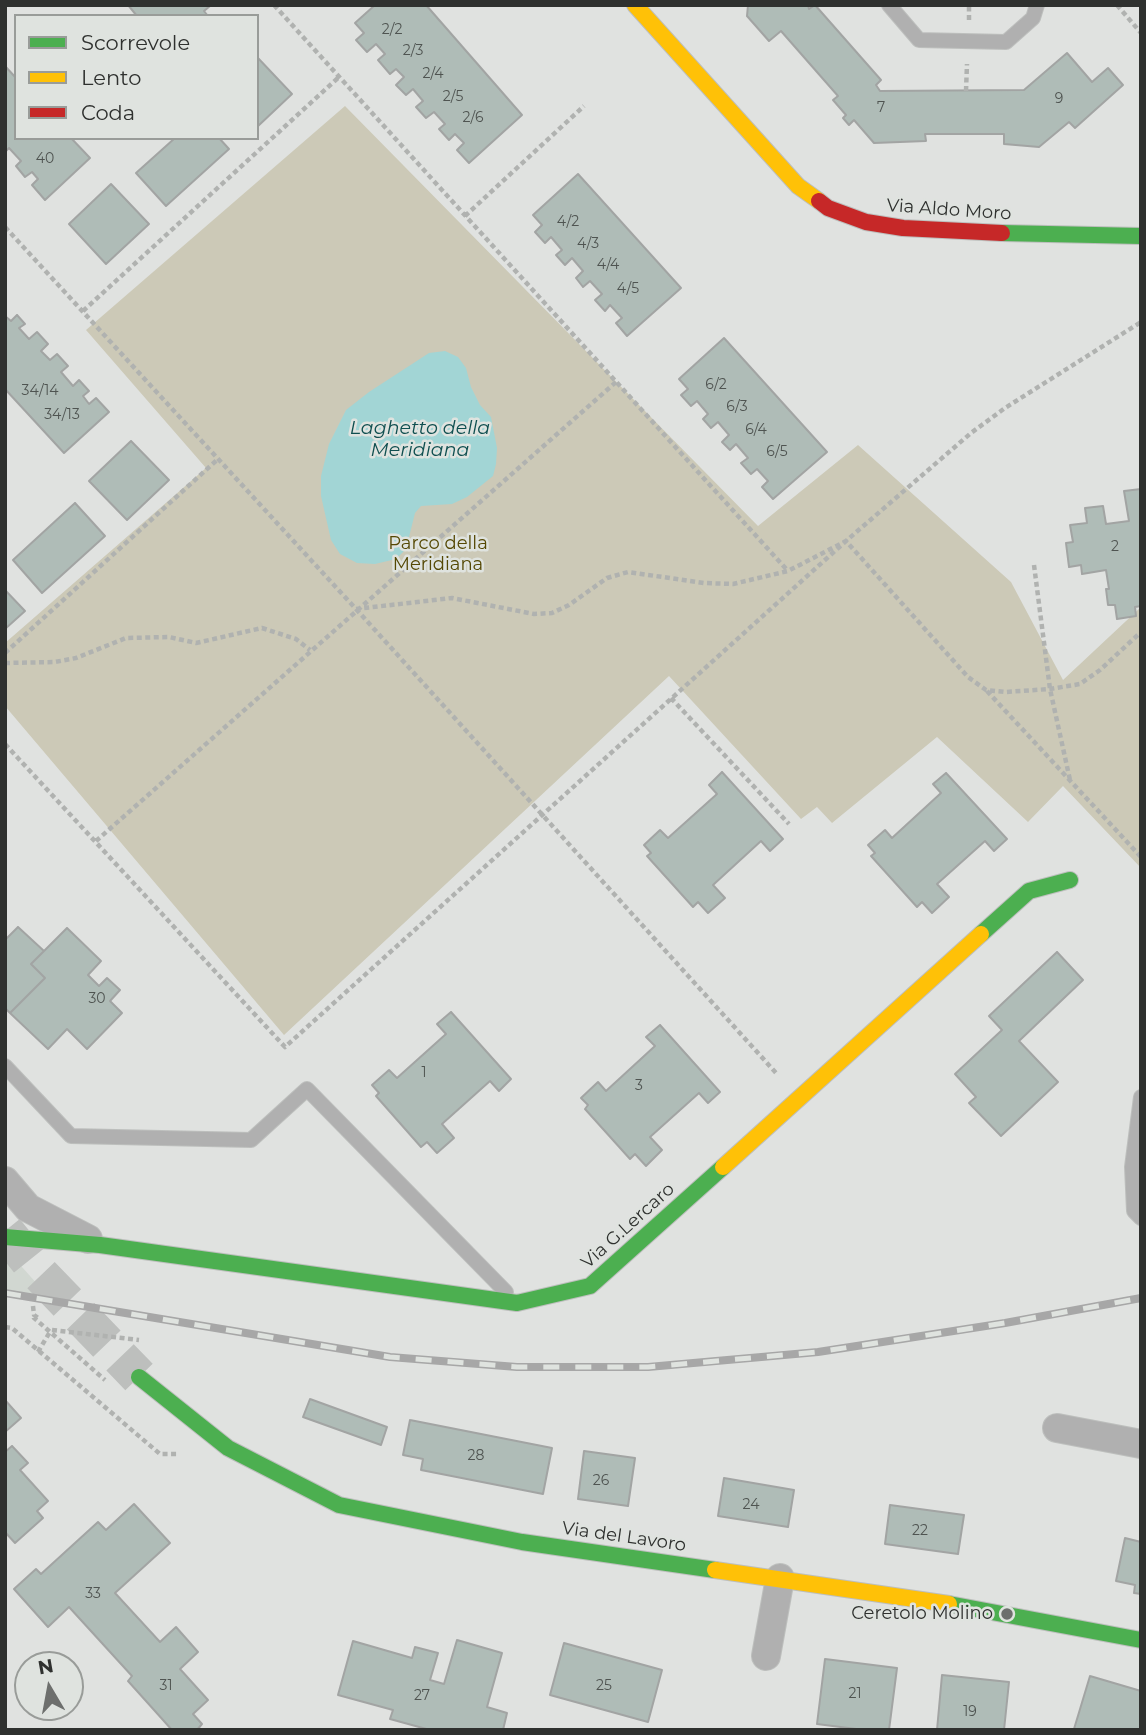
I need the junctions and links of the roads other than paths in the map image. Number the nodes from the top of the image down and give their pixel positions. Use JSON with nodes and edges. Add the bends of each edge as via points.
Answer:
{"nodes":[{"id":1,"x":635,"y":5,"type":"edge"},
{"id":2,"x":889,"y":5,"type":"edge"},
{"id":3,"x":1037,"y":5,"type":"edge"},
{"id":4,"x":1141,"y":236,"type":"edge"},
{"id":5,"x":1070,"y":880,"type":"dead end"},
{"id":6,"x":5,"y":1066,"type":"edge"},
{"id":7,"x":1141,"y":1097,"type":"edge"},
{"id":8,"x":5,"y":1181,"type":"edge"},
{"id":9,"x":1141,"y":1218,"type":"edge"},
{"id":10,"x":5,"y":1237,"type":"edge"},
{"id":11,"x":100,"y":1245,"type":"junction"},
{"id":12,"x":517,"y":1303,"type":"junction"},
{"id":13,"x":139,"y":1377,"type":"tunnel mouth"},
{"id":14,"x":1057,"y":1428,"type":"dead end"},
{"id":15,"x":1141,"y":1444,"type":"edge"},
{"id":16,"x":780,"y":1578,"type":"junction"},
{"id":17,"x":1141,"y":1640,"type":"edge"},
{"id":18,"x":766,"y":1656,"type":"dead end"}],
"edges":[{"from":1,"to":4,"type":"street","name":"Via Aldo Moro","via":[[798,186],[828,208],[866,222],[903,228],[1031,236]]},
{"from":2,"to":3,"type":"lane","via":[[919,40],[1006,42],[1033,18]]},
{"from":5,"to":12,"type":"street","name":"Via G.Lercaro","via":[[1029,891],[590,1286]]},
{"from":6,"to":12,"type":"lane","via":[[71,1136],[251,1140],[307,1089]]},
{"from":7,"to":9,"type":"lane","via":[[1132,1167],[1134,1211]]},
{"from":8,"to":11,"type":"street","via":[[29,1208]]},
{"from":10,"to":11,"type":"street","name":"Via G.Lercaro"},
{"from":11,"to":12,"type":"street","name":"Via G.Lercaro"},
{"from":13,"to":16,"type":"street","name":"Via del Lavoro","via":[[229,1448],[339,1505],[522,1542]]},
{"from":14,"to":15,"type":"street"},
{"from":16,"to":17,"type":"street","name":"Via del Lavoro"},
{"from":16,"to":18,"type":"street"}]}
